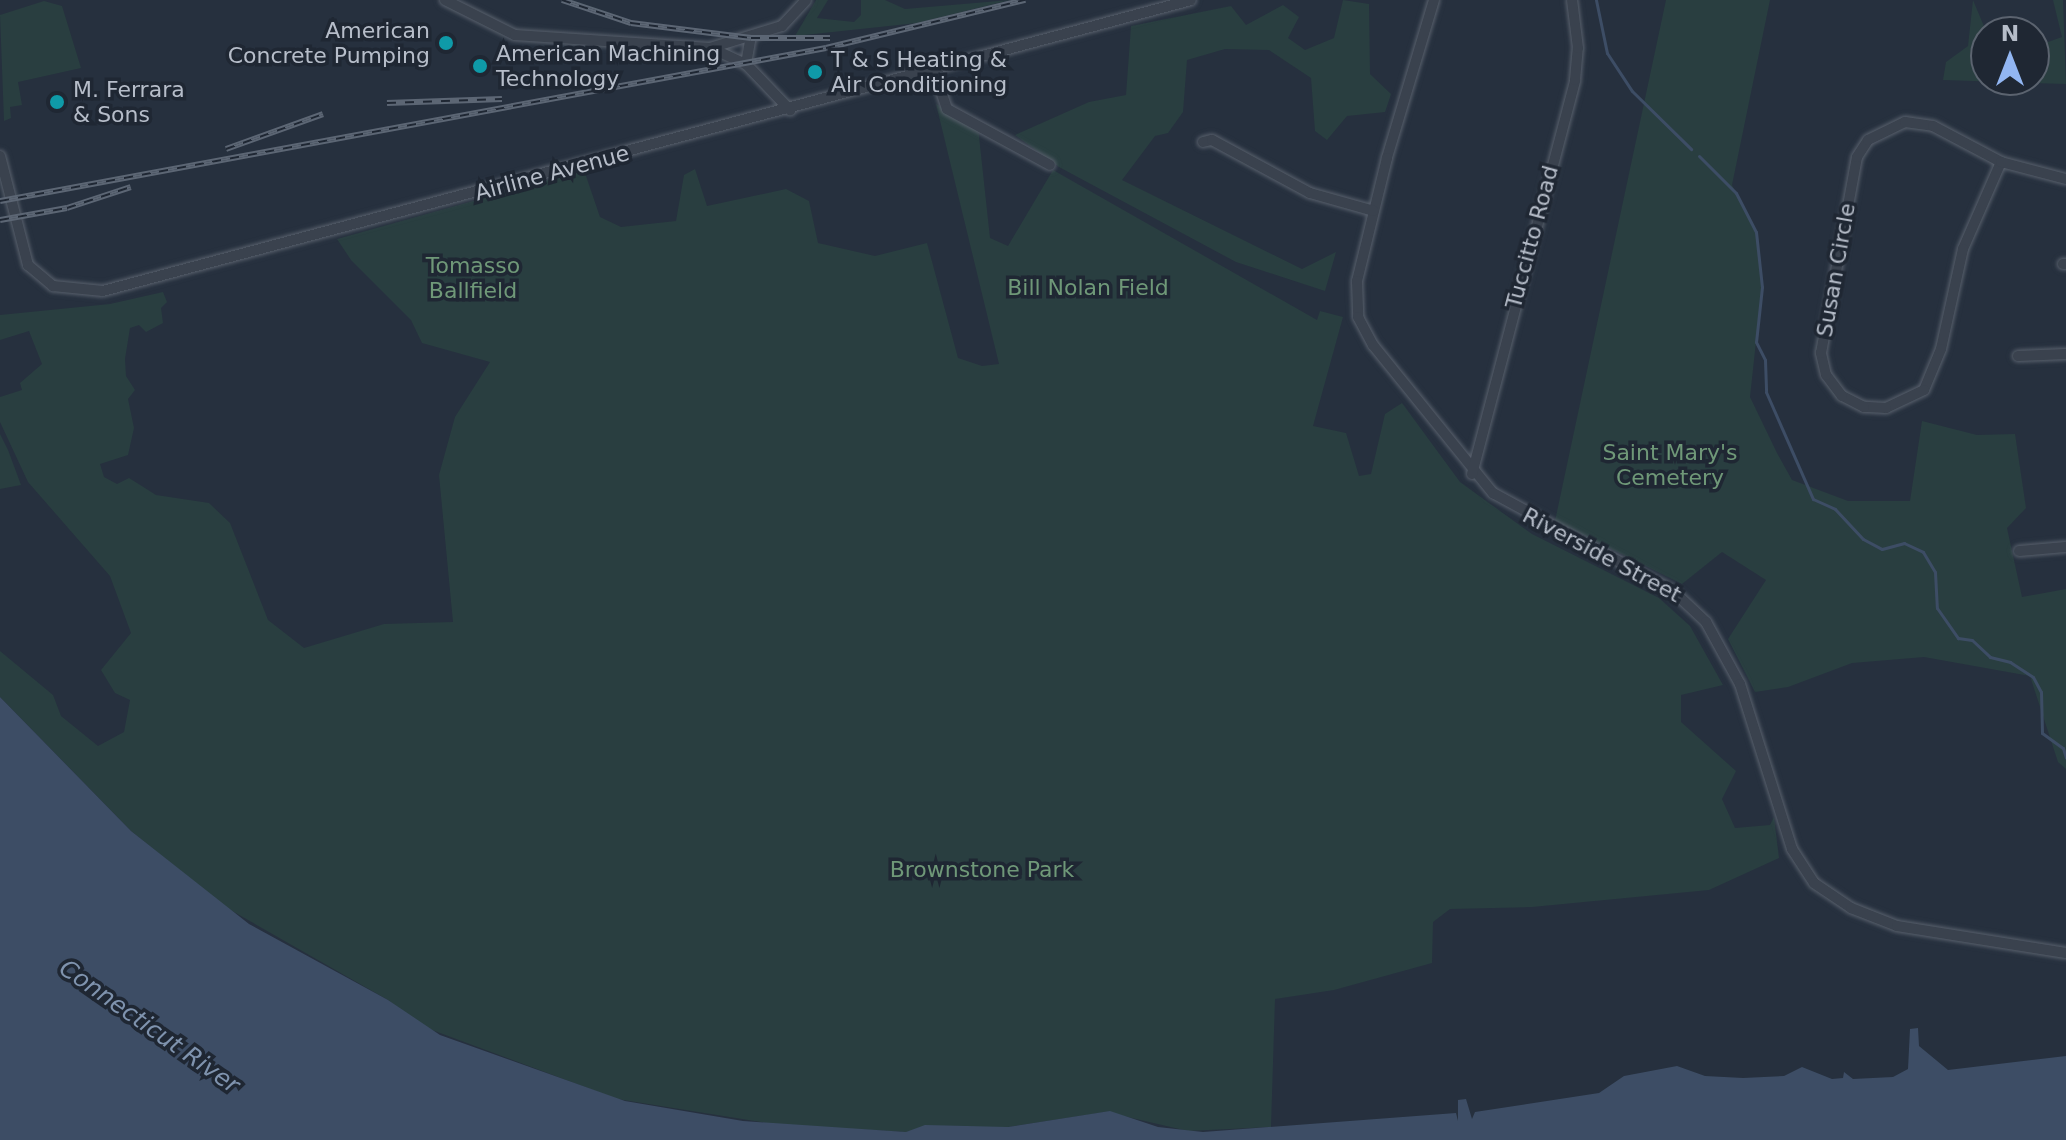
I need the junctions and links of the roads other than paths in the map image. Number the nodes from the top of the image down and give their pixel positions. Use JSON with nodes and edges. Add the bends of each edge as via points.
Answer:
{"nodes":[{"id":1,"x":445,"y":0,"type":"edge"},
{"id":2,"x":806,"y":0,"type":"edge"},
{"id":3,"x":1191,"y":0,"type":"edge"},
{"id":4,"x":1434,"y":0,"type":"edge"},
{"id":5,"x":1572,"y":0,"type":"edge"},
{"id":6,"x":751,"y":36,"type":"junction"},
{"id":7,"x":710,"y":48,"type":"junction"},
{"id":8,"x":746,"y":64,"type":"junction"},
{"id":9,"x":934,"y":70,"type":"junction"},
{"id":10,"x":790,"y":110,"type":"junction"},
{"id":11,"x":1203,"y":142,"type":"dead end"},
{"id":12,"x":0,"y":156,"type":"edge"},
{"id":13,"x":2001,"y":162,"type":"junction"},
{"id":14,"x":1050,"y":165,"type":"dead end"},
{"id":15,"x":2066,"y":179,"type":"edge"},
{"id":16,"x":1374,"y":211,"type":"junction"},
{"id":17,"x":2066,"y":354,"type":"edge"},
{"id":18,"x":2018,"y":356,"type":"dead end"},
{"id":19,"x":1472,"y":474,"type":"junction"},
{"id":20,"x":2066,"y":547,"type":"edge"},
{"id":21,"x":2019,"y":551,"type":"dead end"},
{"id":22,"x":2066,"y":953,"type":"edge"}],
"edges":[{"from":1,"to":7,"type":"street","via":[[515,35]]},
{"from":2,"to":6,"type":"street","via":[[790,22]]},
{"from":3,"to":9,"type":"street","name":"Airline Avenue"},
{"from":4,"to":16,"type":"street","name":"Riverside Street"},
{"from":5,"to":19,"type":"street","name":"Tuccitto Road","via":[[1578,48],[1575,80]]},
{"from":6,"to":7,"type":"street"},
{"from":6,"to":8,"type":"street"},
{"from":7,"to":8,"type":"street"},
{"from":8,"to":10,"type":"street"},
{"from":9,"to":10,"type":"street","name":"Airline Avenue"},
{"from":9,"to":14,"type":"street","via":[[947,109]]},
{"from":10,"to":12,"type":"street","name":"Airline Avenue","via":[[89,293],[53,286],[25,260]]},
{"from":11,"to":16,"type":"street","via":[[1212,140],[1310,193]]},
{"from":13,"to":13,"type":"street","name":"Susan Circle","via":[[1963,249],[1933,376],[1909,401],[1864,407],[1842,396],[1826,375],[1821,353],[1857,157],[1868,140],[1905,122],[1933,126]]},
{"from":13,"to":15,"type":"street"},
{"from":16,"to":19,"type":"street","name":"Riverside Street","via":[[1357,281],[1358,317],[1413,400]]},
{"from":17,"to":18,"type":"street"},
{"from":19,"to":22,"type":"street","name":"Riverside Street","via":[[1519,511],[1672,590],[1706,622],[1740,684],[1792,849],[1814,883],[1865,916],[1897,926]]},
{"from":20,"to":21,"type":"street"}]}
